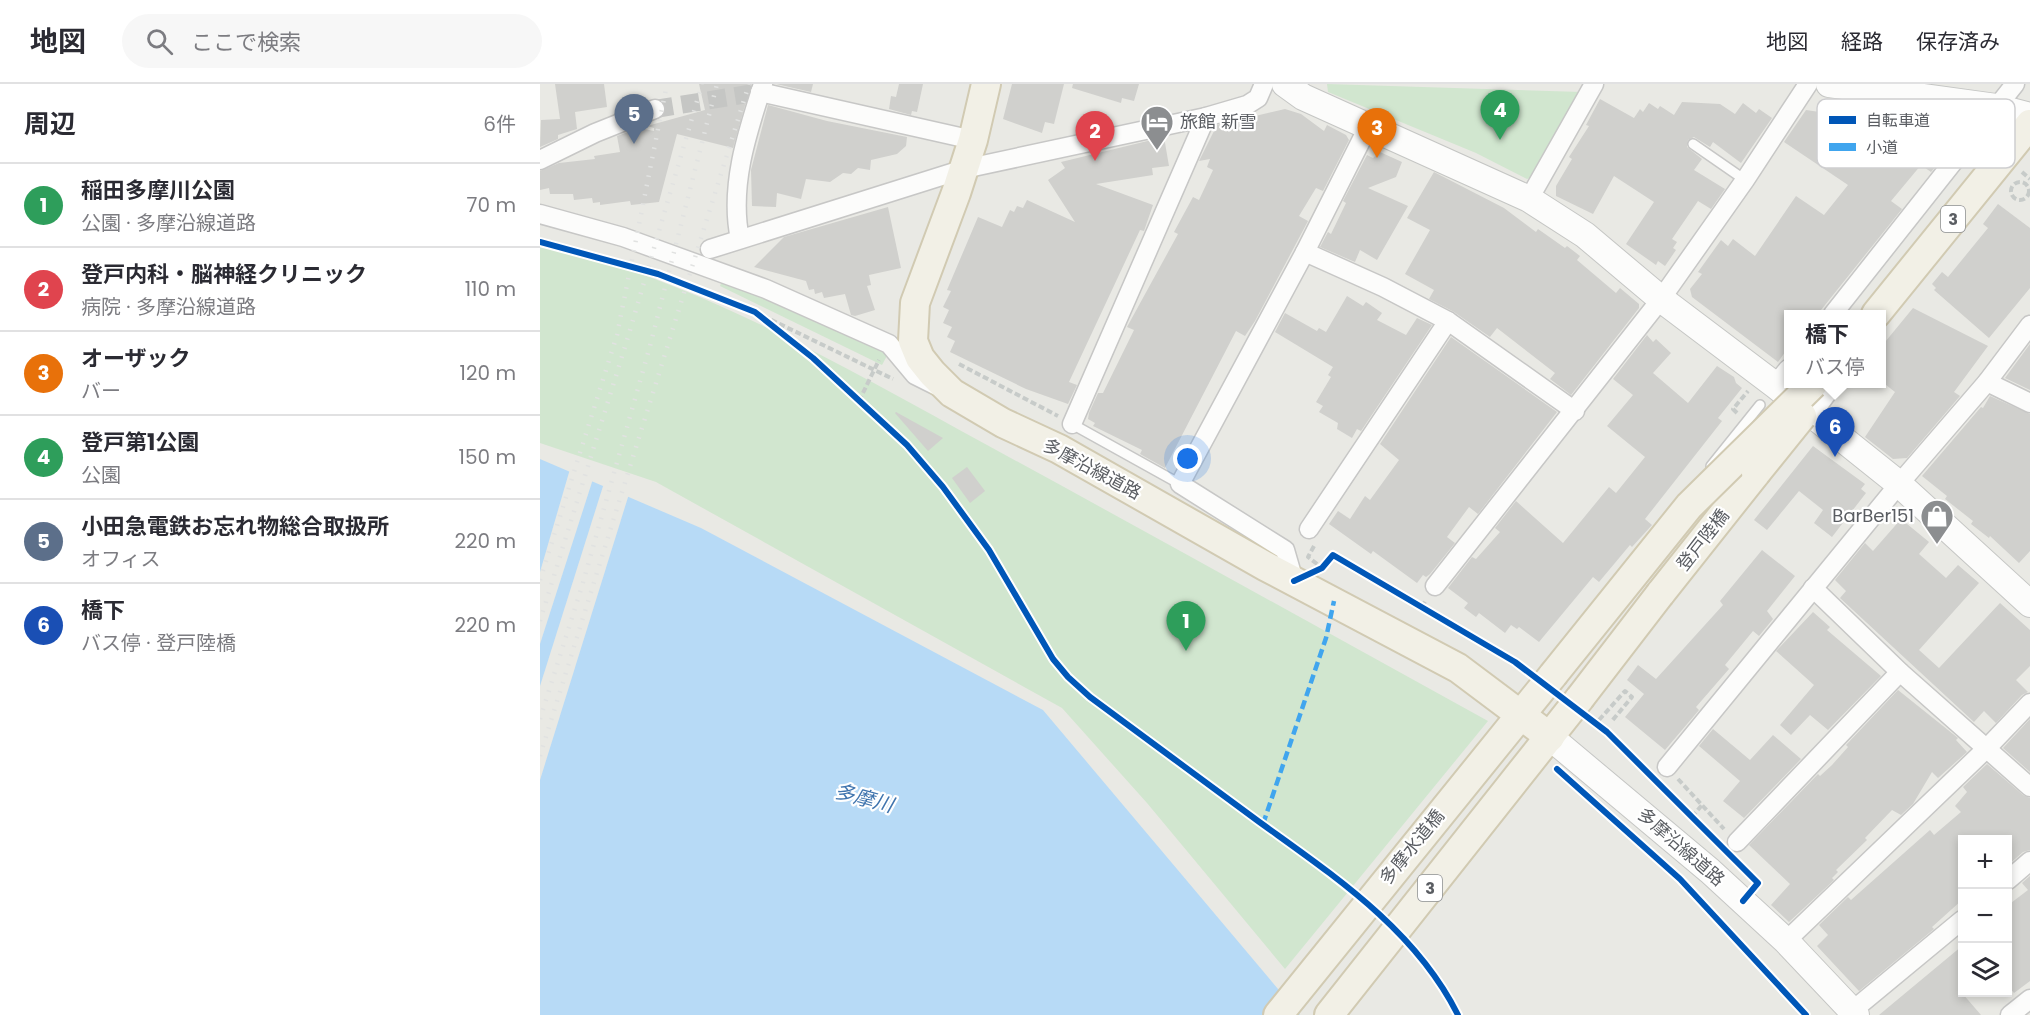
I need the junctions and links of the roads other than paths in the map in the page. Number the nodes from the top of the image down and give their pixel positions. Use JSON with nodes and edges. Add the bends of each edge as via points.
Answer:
{"nodes":[{"id":1,"x":986,"y":84,"type":"edge"},
{"id":2,"x":1264,"y":84,"type":"edge"},
{"id":3,"x":1285,"y":84,"type":"edge"},
{"id":4,"x":1594,"y":84,"type":"edge"},
{"id":5,"x":1808,"y":84,"type":"edge"},
{"id":6,"x":1829,"y":84,"type":"edge"},
{"id":7,"x":2015,"y":84,"type":"edge"},
{"id":8,"x":761,"y":88,"type":"edge"},
{"id":9,"x":1943,"y":99,"type":"edge"},
{"id":10,"x":2002,"y":99,"type":"edge"},
{"id":11,"x":655,"y":109,"type":"tunnel mouth"},
{"id":12,"x":2015,"y":112,"type":"edge"},
{"id":13,"x":2030,"y":116,"type":"edge"},
{"id":14,"x":1206,"y":117,"type":"junction"},
{"id":15,"x":2030,"y":124,"type":"edge"},
{"id":16,"x":1369,"y":125,"type":"junction"},
{"id":17,"x":2030,"y":131,"type":"edge"},
{"id":18,"x":973,"y":140,"type":"junction"},
{"id":19,"x":2015,"y":143,"type":"edge"},
{"id":20,"x":1693,"y":144,"type":"dead end"},
{"id":21,"x":2015,"y":150,"type":"edge"},
{"id":22,"x":540,"y":160,"type":"edge"},
{"id":23,"x":1948,"y":168,"type":"edge"},
{"id":24,"x":1995,"y":168,"type":"edge"},
{"id":25,"x":2001,"y":168,"type":"edge"},
{"id":26,"x":964,"y":169,"type":"junction"},
{"id":27,"x":1745,"y":180,"type":"junction"},
{"id":28,"x":1529,"y":199,"type":"junction"},
{"id":29,"x":540,"y":214,"type":"edge"},
{"id":30,"x":740,"y":240,"type":"junction"},
{"id":31,"x":710,"y":249,"type":"dead end"},
{"id":32,"x":1305,"y":252,"type":"junction"},
{"id":33,"x":1661,"y":299,"type":"junction"},
{"id":34,"x":1837,"y":310,"type":"edge"},
{"id":35,"x":1880,"y":310,"type":"edge"},
{"id":36,"x":1886,"y":314,"type":"edge"},
{"id":37,"x":1448,"y":321,"type":"junction"},
{"id":38,"x":2030,"y":325,"type":"edge"},
{"id":39,"x":1987,"y":382,"type":"junction"},
{"id":40,"x":1774,"y":387,"type":"edge"},
{"id":41,"x":1809,"y":388,"type":"edge"},
{"id":42,"x":1824,"y":388,"type":"edge"},
{"id":43,"x":1831,"y":388,"type":"edge"},
{"id":44,"x":952,"y":393,"type":"junction"},
{"id":45,"x":2030,"y":403,"type":"edge"},
{"id":46,"x":1575,"y":411,"type":"junction"},
{"id":47,"x":1812,"y":414,"type":"junction"},
{"id":48,"x":1072,"y":423,"type":"joint"},
{"id":49,"x":1180,"y":484,"type":"junction"},
{"id":50,"x":1899,"y":484,"type":"junction"},
{"id":51,"x":1309,"y":529,"type":"dead end"},
{"id":52,"x":1294,"y":581,"type":"junction"},
{"id":53,"x":1435,"y":586,"type":"dead end"},
{"id":54,"x":1813,"y":588,"type":"junction"},
{"id":55,"x":2030,"y":604,"type":"edge"},
{"id":56,"x":1574,"y":639,"type":"dead end"},
{"id":57,"x":1900,"y":672,"type":"junction"},
{"id":58,"x":2030,"y":703,"type":"edge"},
{"id":59,"x":1521,"y":713,"type":"junction"},
{"id":60,"x":1550,"y":737,"type":"junction"},
{"id":61,"x":1986,"y":749,"type":"junction"},
{"id":62,"x":1666,"y":766,"type":"road end"},
{"id":63,"x":2030,"y":787,"type":"edge"},
{"id":64,"x":1737,"y":842,"type":"road end"},
{"id":65,"x":2030,"y":861,"type":"edge"},
{"id":66,"x":2012,"y":876,"type":"edge"},
{"id":67,"x":1958,"y":923,"type":"edge"},
{"id":68,"x":1786,"y":941,"type":"junction"},
{"id":69,"x":2030,"y":999,"type":"edge"},
{"id":70,"x":1854,"y":1013,"type":"edge"},
{"id":71,"x":1278,"y":1015,"type":"edge"},
{"id":72,"x":1329,"y":1015,"type":"edge"},
{"id":73,"x":2010,"y":1015,"type":"edge"}],
"edges":[{"from":1,"to":18,"type":"main road","name":"多摩沿線道路"},
{"from":2,"to":14,"type":"street","via":[[1258,98],[1247,105]]},
{"from":3,"to":16,"type":"street","via":[[1303,97]]},
{"from":4,"to":28,"type":"street"},
{"from":5,"to":27,"type":"street"},
{"from":6,"to":9,"type":"street"},
{"from":7,"to":10,"type":"street"},
{"from":8,"to":18,"type":"street"},
{"from":8,"to":30,"type":"street","via":[[740,163],[736,222]]},
{"from":11,"to":22,"type":"street"},
{"from":12,"to":13,"type":"street"},
{"from":14,"to":26,"type":"street"},
{"from":14,"to":48,"type":"street"},
{"from":15,"to":19,"type":"main road","number":"3"},
{"from":16,"to":28,"type":"street"},
{"from":16,"to":32,"type":"street"},
{"from":17,"to":21,"type":"street"},
{"from":18,"to":26,"type":"main road","name":"多摩沿線道路"},
{"from":20,"to":27,"type":"lane"},
{"from":23,"to":34,"type":"street"},
{"from":24,"to":35,"type":"main road","number":"3"},
{"from":25,"to":36,"type":"street"},
{"from":26,"to":30,"type":"street"},
{"from":26,"to":44,"type":"main road","name":"多摩沿線道路","via":[[922,280],[912,326],[920,358]]},
{"from":27,"to":33,"type":"street"},
{"from":28,"to":33,"type":"street","via":[[1585,235]]},
{"from":29,"to":44,"type":"street","via":[[623,237],[766,289],[889,344],[915,375]]},
{"from":30,"to":31,"type":"street"},
{"from":32,"to":37,"type":"street","via":[[1383,286]]},
{"from":32,"to":49,"type":"street"},
{"from":33,"to":40,"type":"street"},
{"from":33,"to":46,"type":"street"},
{"from":37,"to":46,"type":"street"},
{"from":37,"to":51,"type":"street"},
{"from":38,"to":39,"type":"street"},
{"from":39,"to":45,"type":"street"},
{"from":39,"to":50,"type":"street"},
{"from":40,"to":47,"type":"street"},
{"from":40,"to":56,"type":"lane"},
{"from":41,"to":59,"type":"main road","name":"登戸陸橋","number":"3","bridge":true,"via":[[1689,506]]},
{"from":42,"to":60,"type":"main road","name":"登戸陸橋","number":"3","bridge":true,"via":[[1585,708]]},
{"from":43,"to":47,"type":"street"},
{"from":44,"to":52,"type":"main road","name":"多摩沿線道路"},
{"from":46,"to":53,"type":"street"},
{"from":47,"to":50,"type":"street"},
{"from":48,"to":49,"type":"lane"},
{"from":49,"to":52,"type":"street","via":[[1285,550]]},
{"from":50,"to":54,"type":"street"},
{"from":50,"to":55,"type":"street"},
{"from":52,"to":59,"type":"main road","name":"多摩沿線道路","via":[[1458,669]]},
{"from":54,"to":57,"type":"street"},
{"from":54,"to":62,"type":"street"},
{"from":57,"to":61,"type":"street"},
{"from":57,"to":64,"type":"street"},
{"from":58,"to":61,"type":"street"},
{"from":59,"to":60,"type":"main road","name":"多摩沿線道路"},
{"from":59,"to":71,"type":"main road","name":"多摩水道橋","number":"3"},
{"from":60,"to":68,"type":"street","name":"多摩沿線道路","via":[[1710,871]]},
{"from":60,"to":72,"type":"main road","number":"3"},
{"from":61,"to":63,"type":"street"},
{"from":61,"to":68,"type":"street"},
{"from":65,"to":66,"type":"street"},
{"from":67,"to":70,"type":"street"},
{"from":68,"to":70,"type":"street","name":"多摩沿線道路"},
{"from":69,"to":73,"type":"street"}]}
